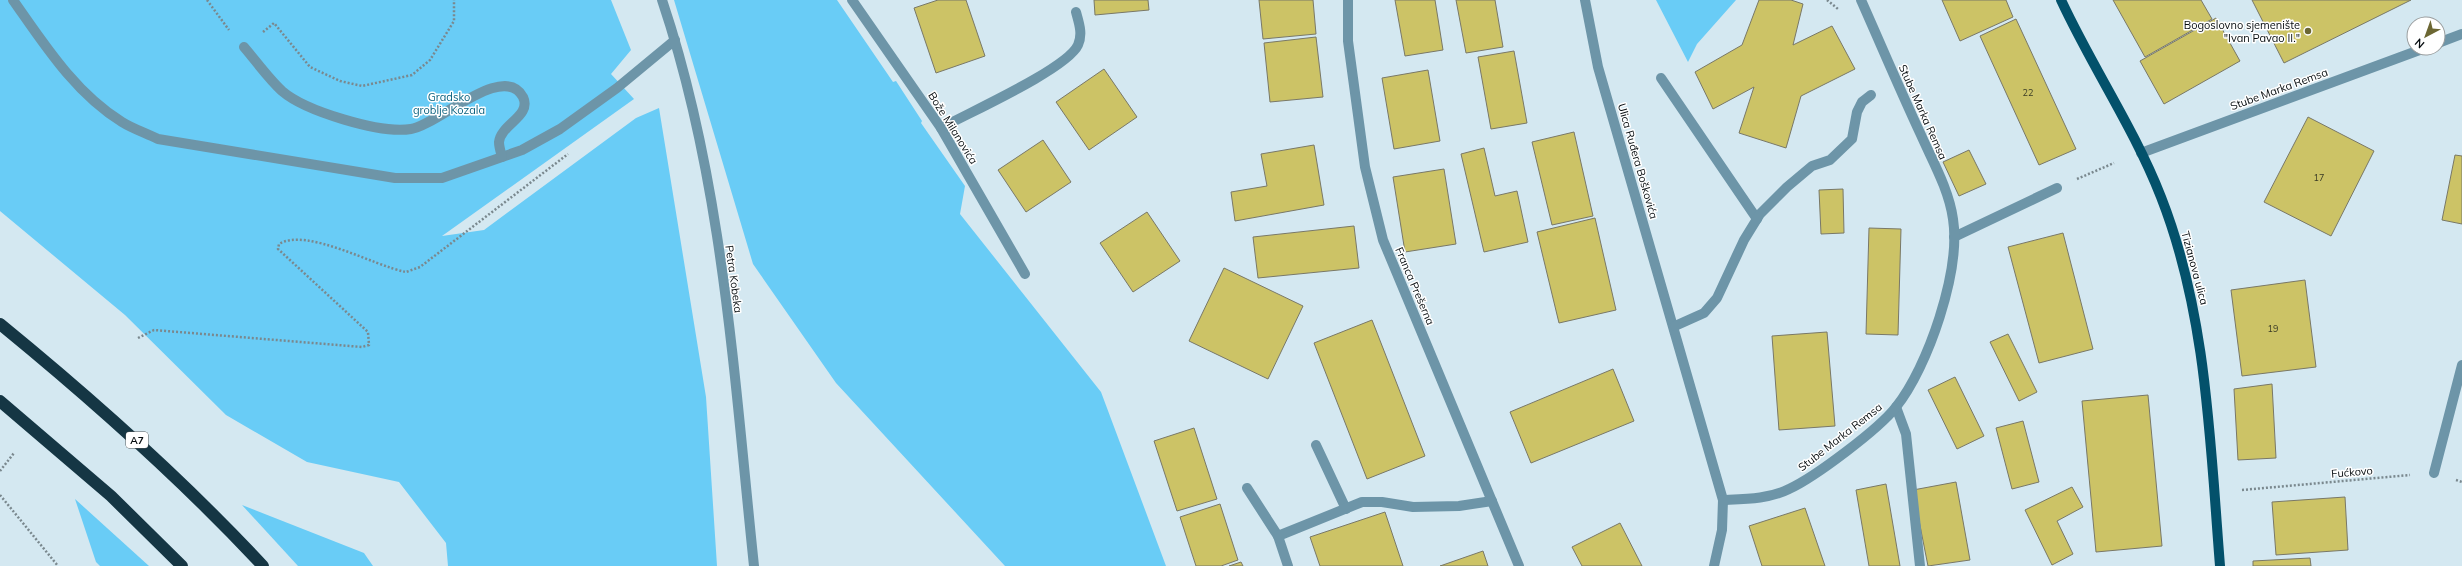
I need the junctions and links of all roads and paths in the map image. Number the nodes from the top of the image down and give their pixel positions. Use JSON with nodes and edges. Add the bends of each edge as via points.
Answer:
{"nodes":[{"id":1,"x":13,"y":0,"type":"edge"},
{"id":2,"x":207,"y":0,"type":"edge"},
{"id":3,"x":454,"y":0,"type":"edge"},
{"id":4,"x":662,"y":0,"type":"edge"},
{"id":5,"x":852,"y":0,"type":"edge"},
{"id":6,"x":1348,"y":0,"type":"edge"},
{"id":7,"x":1585,"y":0,"type":"edge"},
{"id":8,"x":1860,"y":0,"type":"edge"},
{"id":9,"x":2061,"y":0,"type":"edge"},
{"id":10,"x":1076,"y":12,"type":"dead end"},
{"id":11,"x":2462,"y":34,"type":"edge"},
{"id":12,"x":675,"y":40,"type":"junction"},
{"id":13,"x":2446,"y":40,"type":"edge"},
{"id":14,"x":244,"y":47,"type":"junction"},
{"id":15,"x":2406,"y":55,"type":"edge"},
{"id":16,"x":1661,"y":78,"type":"dead end"},
{"id":17,"x":1871,"y":95,"type":"dead end"},
{"id":18,"x":941,"y":128,"type":"junction"},
{"id":19,"x":571,"y":152,"type":"dead end"},
{"id":20,"x":2141,"y":153,"type":"junction"},
{"id":21,"x":502,"y":157,"type":"junction"},
{"id":22,"x":2114,"y":163,"type":"dead end"},
{"id":23,"x":2057,"y":188,"type":"joint"},
{"id":24,"x":1757,"y":219,"type":"junction"},
{"id":25,"x":1954,"y":237,"type":"junction"},
{"id":26,"x":1026,"y":274,"type":"dead end"},
{"id":27,"x":0,"y":324,"type":"edge"},
{"id":28,"x":1674,"y":326,"type":"junction"},
{"id":29,"x":138,"y":338,"type":"dead end"},
{"id":30,"x":2462,"y":365,"type":"edge"},
{"id":31,"x":0,"y":401,"type":"edge"},
{"id":32,"x":1896,"y":407,"type":"junction"},
{"id":33,"x":1316,"y":445,"type":"dead end"},
{"id":34,"x":14,"y":453,"type":"dead end"},
{"id":35,"x":0,"y":471,"type":"edge"},
{"id":36,"x":2434,"y":473,"type":"junction"},
{"id":37,"x":2462,"y":482,"type":"edge"},
{"id":38,"x":1247,"y":488,"type":"dead end"},
{"id":39,"x":2242,"y":490,"type":"dead end"},
{"id":40,"x":0,"y":495,"type":"edge"},
{"id":41,"x":1723,"y":500,"type":"junction"},
{"id":42,"x":1492,"y":501,"type":"junction"},
{"id":43,"x":1346,"y":509,"type":"junction"},
{"id":44,"x":1278,"y":536,"type":"junction"},
{"id":45,"x":58,"y":566,"type":"edge"},
{"id":46,"x":182,"y":566,"type":"edge"},
{"id":47,"x":263,"y":566,"type":"edge"},
{"id":48,"x":754,"y":566,"type":"edge"},
{"id":49,"x":1288,"y":566,"type":"edge"},
{"id":50,"x":1519,"y":566,"type":"edge"},
{"id":51,"x":1714,"y":566,"type":"edge"},
{"id":52,"x":1920,"y":566,"type":"edge"},
{"id":53,"x":2220,"y":566,"type":"edge"}],
"edges":[{"from":1,"to":21,"type":"street","via":[[54,58],[91,98],[122,122],[158,139],[395,178],[442,178]]},
{"from":2,"to":14,"type":"path"},
{"from":3,"to":14,"type":"path","via":[[454,21],[430,60],[412,75],[362,86],[340,81],[310,68],[274,23]]},
{"from":4,"to":12,"type":"street","name":"Petra Kobeka"},
{"from":5,"to":18,"type":"street","name":"Bože Milanovića"},
{"from":6,"to":42,"type":"street","name":"Franca Prešerna","via":[[1348,41],[1365,168],[1383,240]]},
{"from":7,"to":28,"type":"street","name":"Ulica Ruđera Boškovića","via":[[1598,67]]},
{"from":8,"to":25,"type":"street","name":"Stube Marka Remsa","via":[[1948,196]]},
{"from":9,"to":20,"type":"main road","name":"Tizianova ulica"},
{"from":10,"to":18,"type":"street","via":[[1081,35],[1078,46],[1070,55],[1053,69]]},
{"from":11,"to":13,"type":"street"},
{"from":12,"to":21,"type":"street","via":[[617,88],[560,129],[522,150]]},
{"from":12,"to":48,"type":"street","name":"Petra Kobeka","via":[[706,175],[726,309]]},
{"from":14,"to":21,"type":"street","via":[[282,91],[300,102],[352,122],[387,130],[411,129],[427,124],[488,88],[500,85],[513,87],[522,97],[525,106],[501,137],[499,143]]},
{"from":15,"to":20,"type":"street","name":"Stube Marka Remsa"},
{"from":16,"to":24,"type":"street"},
{"from":17,"to":24,"type":"street","via":[[1862,102],[1857,112],[1852,139],[1830,160],[1812,166],[1787,187]]},
{"from":18,"to":26,"type":"street","name":"Bože Milanovića"},
{"from":19,"to":29,"type":"path","via":[[420,267],[406,272],[314,240],[278,244],[278,249],[368,332],[369,344],[362,347],[154,330]]},
{"from":20,"to":53,"type":"main road","name":"Tizianova ulica","via":[[2164,204],[2195,312],[2206,393]]},
{"from":22,"to":23,"type":"path"},
{"from":23,"to":25,"type":"street"},
{"from":24,"to":28,"type":"street","via":[[1744,240],[1717,298],[1704,313]]},
{"from":25,"to":32,"type":"street","name":"Stube Marka Remsa","via":[[1949,284],[1932,338],[1917,372]]},
{"from":27,"to":47,"type":"highway","number":"A7","via":[[135,438],[208,507]]},
{"from":28,"to":41,"type":"street","name":"Ulica Ruđera Boškovića"},
{"from":30,"to":36,"type":"street"},
{"from":31,"to":46,"type":"highway","via":[[111,496]]},
{"from":32,"to":41,"type":"street","name":"Stube Marka Remsa","via":[[1813,476],[1788,490],[1757,499]]},
{"from":32,"to":52,"type":"street","name":"Stube Marka Remsa","via":[[1906,434]]},
{"from":33,"to":43,"type":"street"},
{"from":34,"to":35,"type":"path"},
{"from":36,"to":37,"type":"path","name":"Fućkovo"},
{"from":36,"to":39,"type":"path","name":"Fućkovo"},
{"from":38,"to":44,"type":"street"},
{"from":40,"to":45,"type":"path"},
{"from":41,"to":51,"type":"street","via":[[1722,530]]},
{"from":42,"to":43,"type":"street","via":[[1459,506],[1413,507],[1362,502]]},
{"from":42,"to":50,"type":"street","name":"Franca Prešerna"},
{"from":43,"to":44,"type":"street"},
{"from":44,"to":49,"type":"street"}]}
